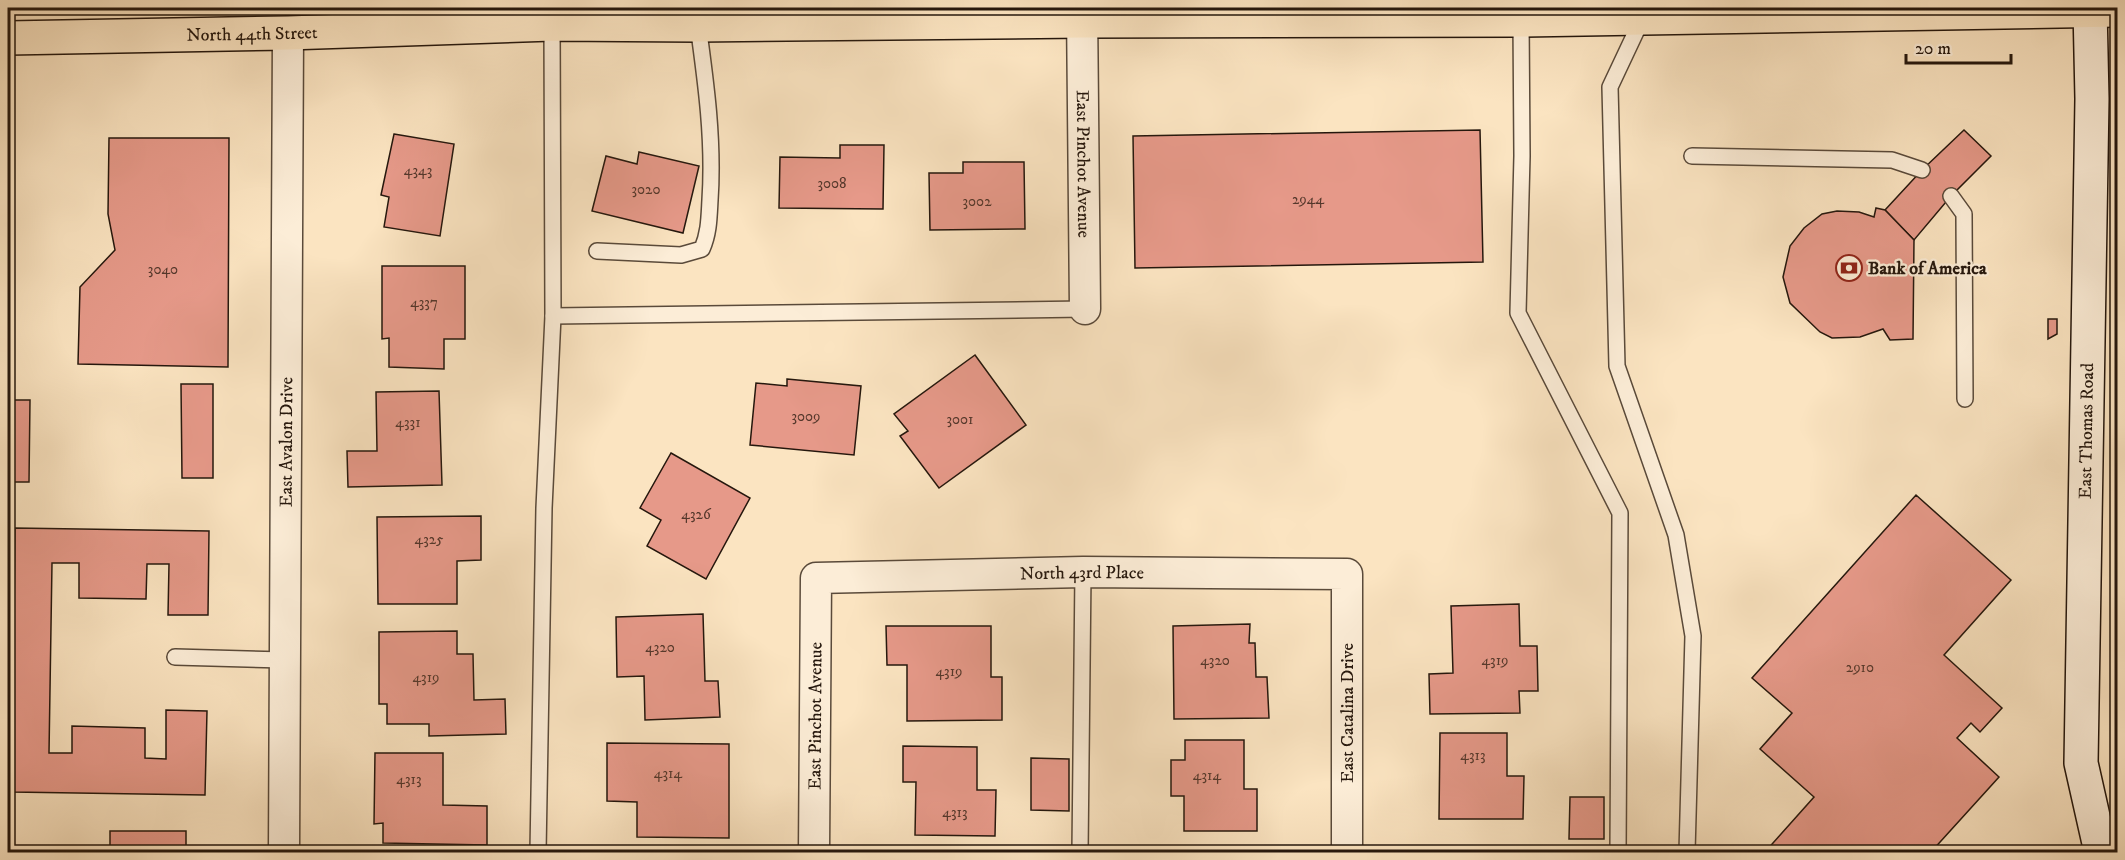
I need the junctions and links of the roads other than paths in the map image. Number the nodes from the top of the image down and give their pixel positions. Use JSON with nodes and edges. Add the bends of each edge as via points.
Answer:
{"nodes":[{"id":1,"x":2099,"y":9,"type":"edge"},
{"id":2,"x":1084,"y":12,"type":"edge"},
{"id":3,"x":595,"y":15,"type":"edge"},
{"id":4,"x":1642,"y":19,"type":"junction"},
{"id":5,"x":1521,"y":20,"type":"junction"},
{"id":6,"x":552,"y":24,"type":"junction"},
{"id":7,"x":698,"y":25,"type":"junction"},
{"id":8,"x":288,"y":33,"type":"junction"},
{"id":9,"x":8,"y":38,"type":"edge"},
{"id":10,"x":1692,"y":156,"type":"dead end"},
{"id":11,"x":1922,"y":170,"type":"dead end"},
{"id":12,"x":1951,"y":196,"type":"dead end"},
{"id":13,"x":597,"y":251,"type":"dead end"},
{"id":14,"x":1085,"y":309,"type":"joint"},
{"id":15,"x":554,"y":316,"type":"junction"},
{"id":16,"x":1965,"y":399,"type":"dead end"},
{"id":17,"x":1083,"y":572,"type":"junction"},
{"id":18,"x":1347,"y":574,"type":"joint"},
{"id":19,"x":816,"y":578,"type":"joint"},
{"id":20,"x":175,"y":657,"type":"dead end"},
{"id":21,"x":285,"y":660,"type":"junction"},
{"id":22,"x":284,"y":852,"type":"edge"},
{"id":23,"x":538,"y":852,"type":"edge"},
{"id":24,"x":814,"y":852,"type":"edge"},
{"id":25,"x":1080,"y":852,"type":"edge"},
{"id":26,"x":1347,"y":852,"type":"edge"},
{"id":27,"x":1618,"y":852,"type":"edge"},
{"id":28,"x":1687,"y":852,"type":"edge"},
{"id":29,"x":2101,"y":852,"type":"edge"}],
"edges":[{"from":1,"to":4,"type":"main road","name":"North 44th Street"},
{"from":1,"to":29,"type":"main road","name":"East Thomas Road","via":[[2092,99],[2081,763]]},
{"from":2,"to":5,"type":"main road","name":"North 44th Street"},
{"from":2,"to":7,"type":"main road","name":"North 44th Street"},
{"from":2,"to":14,"type":"street","name":"East Pinchot Avenue"},
{"from":3,"to":6,"type":"main road","name":"North 44th Street"},
{"from":3,"to":7,"type":"main road","name":"North 44th Street"},
{"from":4,"to":5,"type":"main road","name":"North 44th Street"},
{"from":4,"to":28,"type":"lane","via":[[1610,87],[1617,366],[1676,535],[1693,636]]},
{"from":5,"to":27,"type":"lane","via":[[1518,313],[1620,513]]},
{"from":6,"to":8,"type":"main road","name":"North 44th Street"},
{"from":6,"to":15,"type":"lane"},
{"from":7,"to":13,"type":"lane","via":[[712,169],[708,235],[702,249],[681,255]]},
{"from":8,"to":9,"type":"main road","name":"North 44th Street"},
{"from":8,"to":21,"type":"street","name":"East Avalon Drive"},
{"from":10,"to":11,"type":"lane","via":[[1892,160]]},
{"from":12,"to":16,"type":"lane","via":[[1964,214]]},
{"from":14,"to":15,"type":"lane"},
{"from":15,"to":23,"type":"lane","via":[[544,508]]},
{"from":17,"to":18,"type":"street","name":"North 43rd Place"},
{"from":17,"to":19,"type":"street","name":"North 43rd Place"},
{"from":17,"to":25,"type":"lane"},
{"from":18,"to":26,"type":"street","name":"East Catalina Drive"},
{"from":19,"to":24,"type":"street","name":"East Pinchot Avenue"},
{"from":20,"to":21,"type":"lane"},
{"from":21,"to":22,"type":"street","name":"East Avalon Drive"}]}
